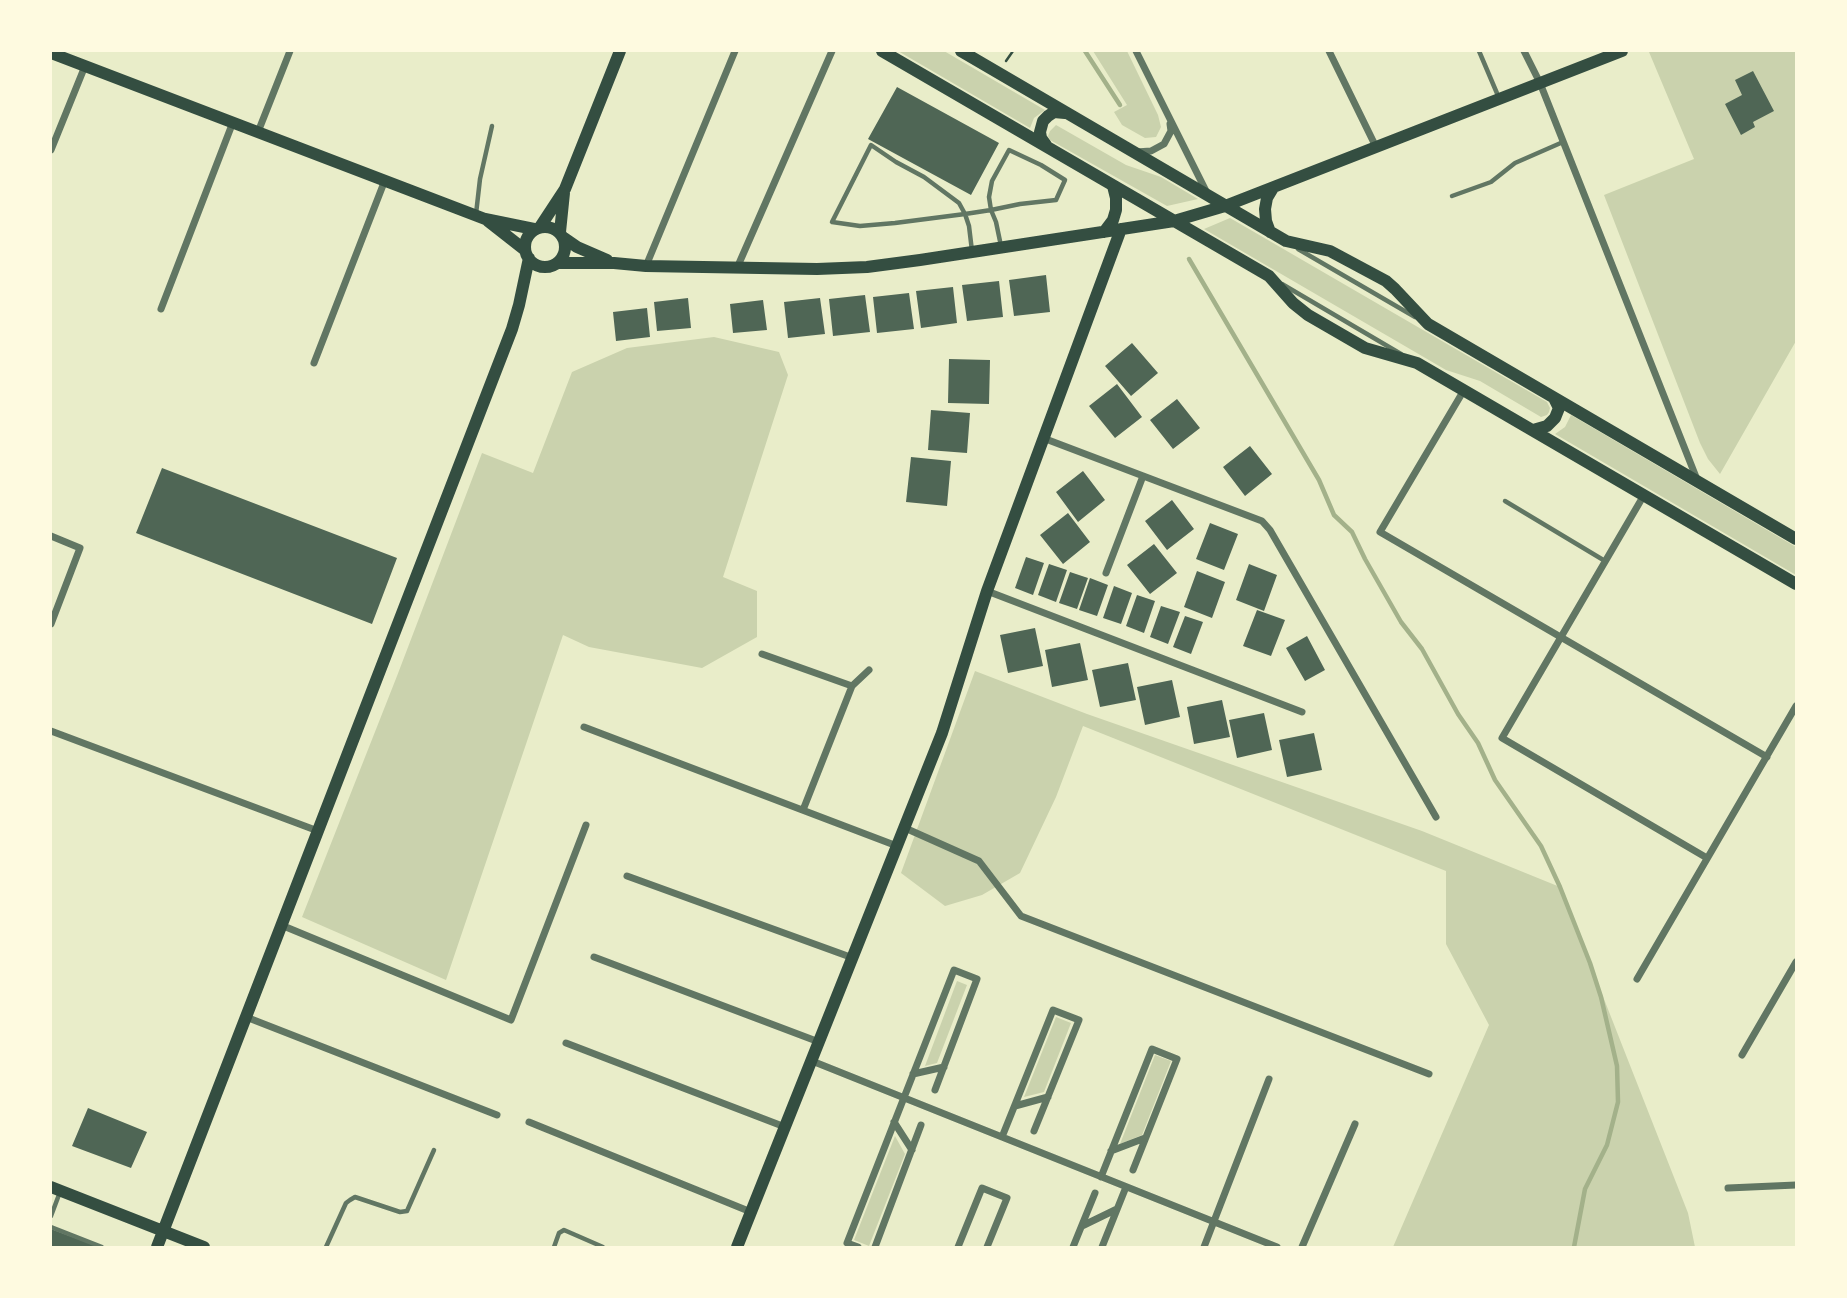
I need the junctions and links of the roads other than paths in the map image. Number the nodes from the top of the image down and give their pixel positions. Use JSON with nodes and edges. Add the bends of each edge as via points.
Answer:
{"nodes":[{"id":1,"x":290,"y":51,"type":"edge"},
{"id":2,"x":620,"y":51,"type":"edge"},
{"id":3,"x":735,"y":51,"type":"edge"},
{"id":4,"x":832,"y":51,"type":"edge"},
{"id":5,"x":882,"y":51,"type":"edge"},
{"id":6,"x":961,"y":51,"type":"edge"},
{"id":7,"x":1136,"y":51,"type":"edge"},
{"id":8,"x":1329,"y":51,"type":"edge"},
{"id":9,"x":1479,"y":51,"type":"edge"},
{"id":10,"x":1524,"y":51,"type":"edge"},
{"id":11,"x":1622,"y":51,"type":"edge"},
{"id":12,"x":51,"y":53,"type":"edge"},
{"id":13,"x":85,"y":66,"type":"junction"},
{"id":14,"x":1540,"y":83,"type":"junction"},
{"id":15,"x":1500,"y":99,"type":"junction"},
{"id":16,"x":1068,"y":114,"type":"junction"},
{"id":17,"x":1168,"y":117,"type":"junction"},
{"id":18,"x":233,"y":122,"type":"junction"},
{"id":19,"x":492,"y":126,"type":"dead end"},
{"id":20,"x":258,"y":132,"type":"junction"},
{"id":21,"x":1563,"y":142,"type":"junction"},
{"id":22,"x":1376,"y":147,"type":"junction"},
{"id":23,"x":1049,"y":148,"type":"junction"},
{"id":24,"x":51,"y":150,"type":"edge"},
{"id":25,"x":1134,"y":152,"type":"junction"},
{"id":26,"x":385,"y":180,"type":"junction"},
{"id":27,"x":1113,"y":186,"type":"junction"},
{"id":28,"x":1273,"y":188,"type":"junction"},
{"id":29,"x":565,"y":189,"type":"junction"},
{"id":30,"x":1209,"y":196,"type":"junction"},
{"id":31,"x":1452,"y":197,"type":"dead end"},
{"id":32,"x":1225,"y":206,"type":"junction"},
{"id":33,"x":991,"y":210,"type":"junction"},
{"id":34,"x":965,"y":214,"type":"junction"},
{"id":35,"x":480,"y":217,"type":"junction"},
{"id":36,"x":1174,"y":221,"type":"junction"},
{"id":37,"x":537,"y":228,"type":"junction"},
{"id":38,"x":1121,"y":229,"type":"junction"},
{"id":39,"x":1104,"y":232,"type":"junction"},
{"id":40,"x":1270,"y":232,"type":"junction"},
{"id":41,"x":562,"y":235,"type":"junction"},
{"id":42,"x":1001,"y":247,"type":"junction"},
{"id":43,"x":972,"y":252,"type":"junction"},
{"id":44,"x":527,"y":254,"type":"junction"},
{"id":45,"x":558,"y":263,"type":"junction"},
{"id":46,"x":614,"y":263,"type":"junction"},
{"id":47,"x":646,"y":266,"type":"junction"},
{"id":48,"x":737,"y":268,"type":"junction"},
{"id":49,"x":161,"y":309,"type":"dead end"},
{"id":50,"x":314,"y":363,"type":"dead end"},
{"id":51,"x":1464,"y":390,"type":"junction"},
{"id":52,"x":1554,"y":398,"type":"junction"},
{"id":53,"x":1533,"y":430,"type":"junction"},
{"id":54,"x":1043,"y":438,"type":"junction"},
{"id":55,"x":1143,"y":476,"type":"junction"},
{"id":56,"x":1699,"y":482,"type":"junction"},
{"id":57,"x":1644,"y":495,"type":"junction"},
{"id":58,"x":1506,"y":501,"type":"dead end"},
{"id":59,"x":51,"y":536,"type":"edge"},
{"id":60,"x":1796,"y":539,"type":"edge"},
{"id":61,"x":1605,"y":561,"type":"junction"},
{"id":62,"x":1106,"y":573,"type":"dead end"},
{"id":63,"x":1796,"y":584,"type":"edge"},
{"id":64,"x":987,"y":591,"type":"junction"},
{"id":65,"x":51,"y":624,"type":"edge"},
{"id":66,"x":1561,"y":637,"type":"junction"},
{"id":67,"x":762,"y":653,"type":"dead end"},
{"id":68,"x":869,"y":670,"type":"dead end"},
{"id":69,"x":852,"y":686,"type":"junction"},
{"id":70,"x":1796,"y":706,"type":"edge"},
{"id":71,"x":1302,"y":712,"type":"dead end"},
{"id":72,"x":584,"y":727,"type":"dead end"},
{"id":73,"x":51,"y":730,"type":"edge"},
{"id":74,"x":1767,"y":757,"type":"junction"},
{"id":75,"x":803,"y":810,"type":"junction"},
{"id":76,"x":1436,"y":817,"type":"dead end"},
{"id":77,"x":586,"y":825,"type":"dead end"},
{"id":78,"x":905,"y":828,"type":"junction"},
{"id":79,"x":318,"y":831,"type":"junction"},
{"id":80,"x":898,"y":846,"type":"junction"},
{"id":81,"x":1707,"y":858,"type":"junction"},
{"id":82,"x":628,"y":876,"type":"dead end"},
{"id":83,"x":281,"y":925,"type":"junction"},
{"id":84,"x":594,"y":957,"type":"dead end"},
{"id":85,"x":853,"y":958,"type":"junction"},
{"id":86,"x":1796,"y":962,"type":"edge"},
{"id":87,"x":1637,"y":979,"type":"dead end"},
{"id":88,"x":246,"y":1017,"type":"junction"},
{"id":89,"x":566,"y":1042,"type":"dead end"},
{"id":90,"x":819,"y":1042,"type":"junction"},
{"id":91,"x":1742,"y":1055,"type":"dead end"},
{"id":92,"x":811,"y":1061,"type":"junction"},
{"id":93,"x":944,"y":1067,"type":"junction"},
{"id":94,"x":913,"y":1074,"type":"junction"},
{"id":95,"x":1429,"y":1074,"type":"dead end"},
{"id":96,"x":1269,"y":1079,"type":"dead end"},
{"id":97,"x":935,"y":1090,"type":"dead end"},
{"id":98,"x":1048,"y":1097,"type":"junction"},
{"id":99,"x":904,"y":1098,"type":"junction"},
{"id":100,"x":1014,"y":1106,"type":"junction"},
{"id":101,"x":497,"y":1115,"type":"dead end"},
{"id":102,"x":529,"y":1122,"type":"dead end"},
{"id":103,"x":894,"y":1122,"type":"junction"},
{"id":104,"x":1355,"y":1124,"type":"dead end"},
{"id":105,"x":921,"y":1125,"type":"dead end"},
{"id":106,"x":785,"y":1127,"type":"junction"},
{"id":107,"x":1034,"y":1130,"type":"dead end"},
{"id":108,"x":1002,"y":1137,"type":"junction"},
{"id":109,"x":1145,"y":1138,"type":"junction"},
{"id":110,"x":434,"y":1150,"type":"dead end"},
{"id":111,"x":912,"y":1150,"type":"junction"},
{"id":112,"x":1111,"y":1151,"type":"junction"},
{"id":113,"x":1133,"y":1170,"type":"dead end"},
{"id":114,"x":1101,"y":1177,"type":"junction"},
{"id":115,"x":1796,"y":1185,"type":"edge"},
{"id":116,"x":1126,"y":1187,"type":"junction"},
{"id":117,"x":1728,"y":1188,"type":"dead end"},
{"id":118,"x":55,"y":1189,"type":"edge"},
{"id":119,"x":1095,"y":1193,"type":"dead end"},
{"id":120,"x":1117,"y":1209,"type":"junction"},
{"id":121,"x":751,"y":1212,"type":"junction"},
{"id":122,"x":51,"y":1216,"type":"edge"},
{"id":123,"x":1214,"y":1222,"type":"junction"},
{"id":124,"x":1082,"y":1226,"type":"junction"},
{"id":125,"x":51,"y":1227,"type":"edge"},
{"id":126,"x":163,"y":1231,"type":"junction"},
{"id":127,"x":102,"y":1247,"type":"edge"},
{"id":128,"x":157,"y":1247,"type":"edge"},
{"id":129,"x":204,"y":1247,"type":"edge"},
{"id":130,"x":326,"y":1247,"type":"edge"},
{"id":131,"x":554,"y":1247,"type":"edge"},
{"id":132,"x":603,"y":1247,"type":"edge"},
{"id":133,"x":737,"y":1247,"type":"edge"},
{"id":134,"x":858,"y":1247,"type":"edge"},
{"id":135,"x":875,"y":1247,"type":"edge"},
{"id":136,"x":958,"y":1247,"type":"edge"},
{"id":137,"x":987,"y":1247,"type":"edge"},
{"id":138,"x":1073,"y":1247,"type":"edge"},
{"id":139,"x":1102,"y":1247,"type":"edge"},
{"id":140,"x":1204,"y":1247,"type":"edge"},
{"id":141,"x":1277,"y":1247,"type":"edge"},
{"id":142,"x":1301,"y":1247,"type":"edge"}],
"edges":[{"from":1,"to":20,"type":"street"},
{"from":2,"to":29,"type":"main road"},
{"from":3,"to":47,"type":"street"},
{"from":4,"to":48,"type":"street"},
{"from":5,"to":23,"type":"main road"},
{"from":6,"to":16,"type":"main road"},
{"from":7,"to":17,"type":"street"},
{"from":8,"to":22,"type":"street"},
{"from":9,"to":15,"type":"lane"},
{"from":10,"to":14,"type":"street"},
{"from":11,"to":14,"type":"main road"},
{"from":12,"to":13,"type":"main road"},
{"from":13,"to":18,"type":"main road"},
{"from":13,"to":24,"type":"street"},
{"from":14,"to":15,"type":"main road"},
{"from":14,"to":21,"type":"street"},
{"from":15,"to":22,"type":"main road"},
{"from":16,"to":23,"type":"main road","via":[[1054,112],[1043,121],[1040,132]]},
{"from":16,"to":25,"type":"main road"},
{"from":17,"to":25,"type":"street","via":[[1171,131],[1164,144]]},
{"from":17,"to":30,"type":"street"},
{"from":18,"to":20,"type":"main road"},
{"from":18,"to":49,"type":"street"},
{"from":19,"to":35,"type":"lane","via":[[480,179]]},
{"from":20,"to":26,"type":"main road"},
{"from":21,"to":31,"type":"lane","via":[[1515,163],[1491,182]]},
{"from":21,"to":56,"type":"street"},
{"from":22,"to":28,"type":"main road"},
{"from":23,"to":27,"type":"main road"},
{"from":25,"to":30,"type":"main road"},
{"from":26,"to":35,"type":"main road"},
{"from":26,"to":50,"type":"street"},
{"from":27,"to":36,"type":"main road"},
{"from":27,"to":39,"type":"main road","via":[[1116,210]]},
{"from":28,"to":32,"type":"main road"},
{"from":28,"to":40,"type":"main road","via":[[1265,209]]},
{"from":29,"to":37,"type":"main road"},
{"from":29,"to":41,"type":"main road"},
{"from":30,"to":32,"type":"main road"},
{"from":32,"to":36,"type":"main road"},
{"from":32,"to":40,"type":"main road"},
{"from":33,"to":33,"type":"lane","via":[[1056,200],[1065,180],[1009,150],[992,181]]},
{"from":33,"to":34,"type":"lane"},
{"from":33,"to":42,"type":"lane"},
{"from":34,"to":34,"type":"lane","via":[[959,203],[871,145],[832,222],[860,226]]},
{"from":34,"to":43,"type":"lane"},
{"from":35,"to":37,"type":"main road"},
{"from":35,"to":44,"type":"main road"},
{"from":36,"to":38,"type":"main road"},
{"from":36,"to":51,"type":"main road","via":[[1269,276],[1308,315],[1365,348],[1417,363]]},
{"from":37,"to":41,"type":"main road","via":[[547,226]]},
{"from":37,"to":44,"type":"main road","via":[[526,239]]},
{"from":38,"to":39,"type":"main road"},
{"from":38,"to":54,"type":"main road"},
{"from":39,"to":42,"type":"main road"},
{"from":40,"to":52,"type":"main road","via":[[1286,242],[1331,251],[1386,281],[1427,324]]},
{"from":41,"to":45,"type":"main road","via":[[565,251]]},
{"from":41,"to":46,"type":"main road"},
{"from":42,"to":43,"type":"main road"},
{"from":43,"to":48,"type":"main road","via":[[866,267]]},
{"from":44,"to":45,"type":"main road","via":[[539,266]]},
{"from":44,"to":79,"type":"main road","via":[[512,329]]},
{"from":45,"to":46,"type":"main road"},
{"from":46,"to":47,"type":"main road"},
{"from":47,"to":48,"type":"main road"},
{"from":51,"to":53,"type":"main road"},
{"from":51,"to":66,"type":"street","via":[[1380,532]]},
{"from":52,"to":53,"type":"main road","via":[[1559,408],[1555,418]]},
{"from":52,"to":56,"type":"main road"},
{"from":53,"to":57,"type":"main road"},
{"from":54,"to":55,"type":"street"},
{"from":54,"to":64,"type":"main road"},
{"from":55,"to":62,"type":"street"},
{"from":55,"to":76,"type":"street","via":[[1250,516],[1270,530]]},
{"from":56,"to":60,"type":"main road"},
{"from":57,"to":61,"type":"street"},
{"from":57,"to":63,"type":"main road"},
{"from":58,"to":61,"type":"lane"},
{"from":59,"to":65,"type":"street","via":[[80,548]]},
{"from":61,"to":66,"type":"street"},
{"from":64,"to":71,"type":"street"},
{"from":64,"to":78,"type":"main road","via":[[942,733]]},
{"from":66,"to":74,"type":"street"},
{"from":66,"to":81,"type":"street","via":[[1502,738]]},
{"from":67,"to":69,"type":"street"},
{"from":68,"to":69,"type":"street"},
{"from":69,"to":75,"type":"street"},
{"from":70,"to":74,"type":"street"},
{"from":72,"to":75,"type":"street"},
{"from":73,"to":79,"type":"street"},
{"from":74,"to":81,"type":"street"},
{"from":75,"to":80,"type":"street"},
{"from":77,"to":83,"type":"street","via":[[511,1020]]},
{"from":78,"to":80,"type":"main road"},
{"from":78,"to":95,"type":"street","via":[[979,861],[1021,916]]},
{"from":79,"to":83,"type":"main road"},
{"from":80,"to":85,"type":"main road"},
{"from":81,"to":87,"type":"street"},
{"from":82,"to":85,"type":"street"},
{"from":83,"to":88,"type":"main road"},
{"from":84,"to":90,"type":"street"},
{"from":85,"to":90,"type":"main road"},
{"from":86,"to":91,"type":"street"},
{"from":88,"to":101,"type":"street"},
{"from":88,"to":126,"type":"main road"},
{"from":89,"to":106,"type":"street"},
{"from":90,"to":92,"type":"main road"},
{"from":92,"to":99,"type":"street"},
{"from":92,"to":106,"type":"main road"},
{"from":93,"to":94,"type":"street"},
{"from":93,"to":94,"type":"street","via":[[977,979],[954,970]]},
{"from":93,"to":97,"type":"street"},
{"from":94,"to":99,"type":"street"},
{"from":96,"to":123,"type":"street"},
{"from":98,"to":100,"type":"street"},
{"from":98,"to":100,"type":"street","via":[[1079,1020],[1053,1010]]},
{"from":98,"to":107,"type":"street"},
{"from":99,"to":103,"type":"street"},
{"from":99,"to":108,"type":"street"},
{"from":100,"to":108,"type":"street"},
{"from":102,"to":121,"type":"street"},
{"from":103,"to":111,"type":"street"},
{"from":103,"to":134,"type":"street","via":[[847,1243]]},
{"from":104,"to":142,"type":"street"},
{"from":105,"to":111,"type":"street"},
{"from":106,"to":121,"type":"main road"},
{"from":108,"to":114,"type":"street"},
{"from":109,"to":112,"type":"street"},
{"from":109,"to":112,"type":"street","via":[[1177,1059],[1152,1049]]},
{"from":109,"to":113,"type":"street"},
{"from":110,"to":130,"type":"lane","via":[[407,1210],[400,1212],[355,1197],[346,1203]]},
{"from":111,"to":135,"type":"street"},
{"from":112,"to":114,"type":"street"},
{"from":114,"to":116,"type":"street"},
{"from":115,"to":117,"type":"street"},
{"from":116,"to":120,"type":"street"},
{"from":116,"to":123,"type":"street"},
{"from":118,"to":122,"type":"lane"},
{"from":118,"to":126,"type":"main road"},
{"from":119,"to":124,"type":"street"},
{"from":120,"to":124,"type":"street"},
{"from":120,"to":139,"type":"street"},
{"from":121,"to":133,"type":"main road"},
{"from":123,"to":140,"type":"street"},
{"from":123,"to":141,"type":"street"},
{"from":124,"to":138,"type":"street"},
{"from":125,"to":127,"type":"lane"},
{"from":126,"to":128,"type":"main road"},
{"from":126,"to":129,"type":"main road"},
{"from":131,"to":132,"type":"lane","via":[[564,1230]]},
{"from":136,"to":137,"type":"street","via":[[982,1188],[1007,1198]]}]}
